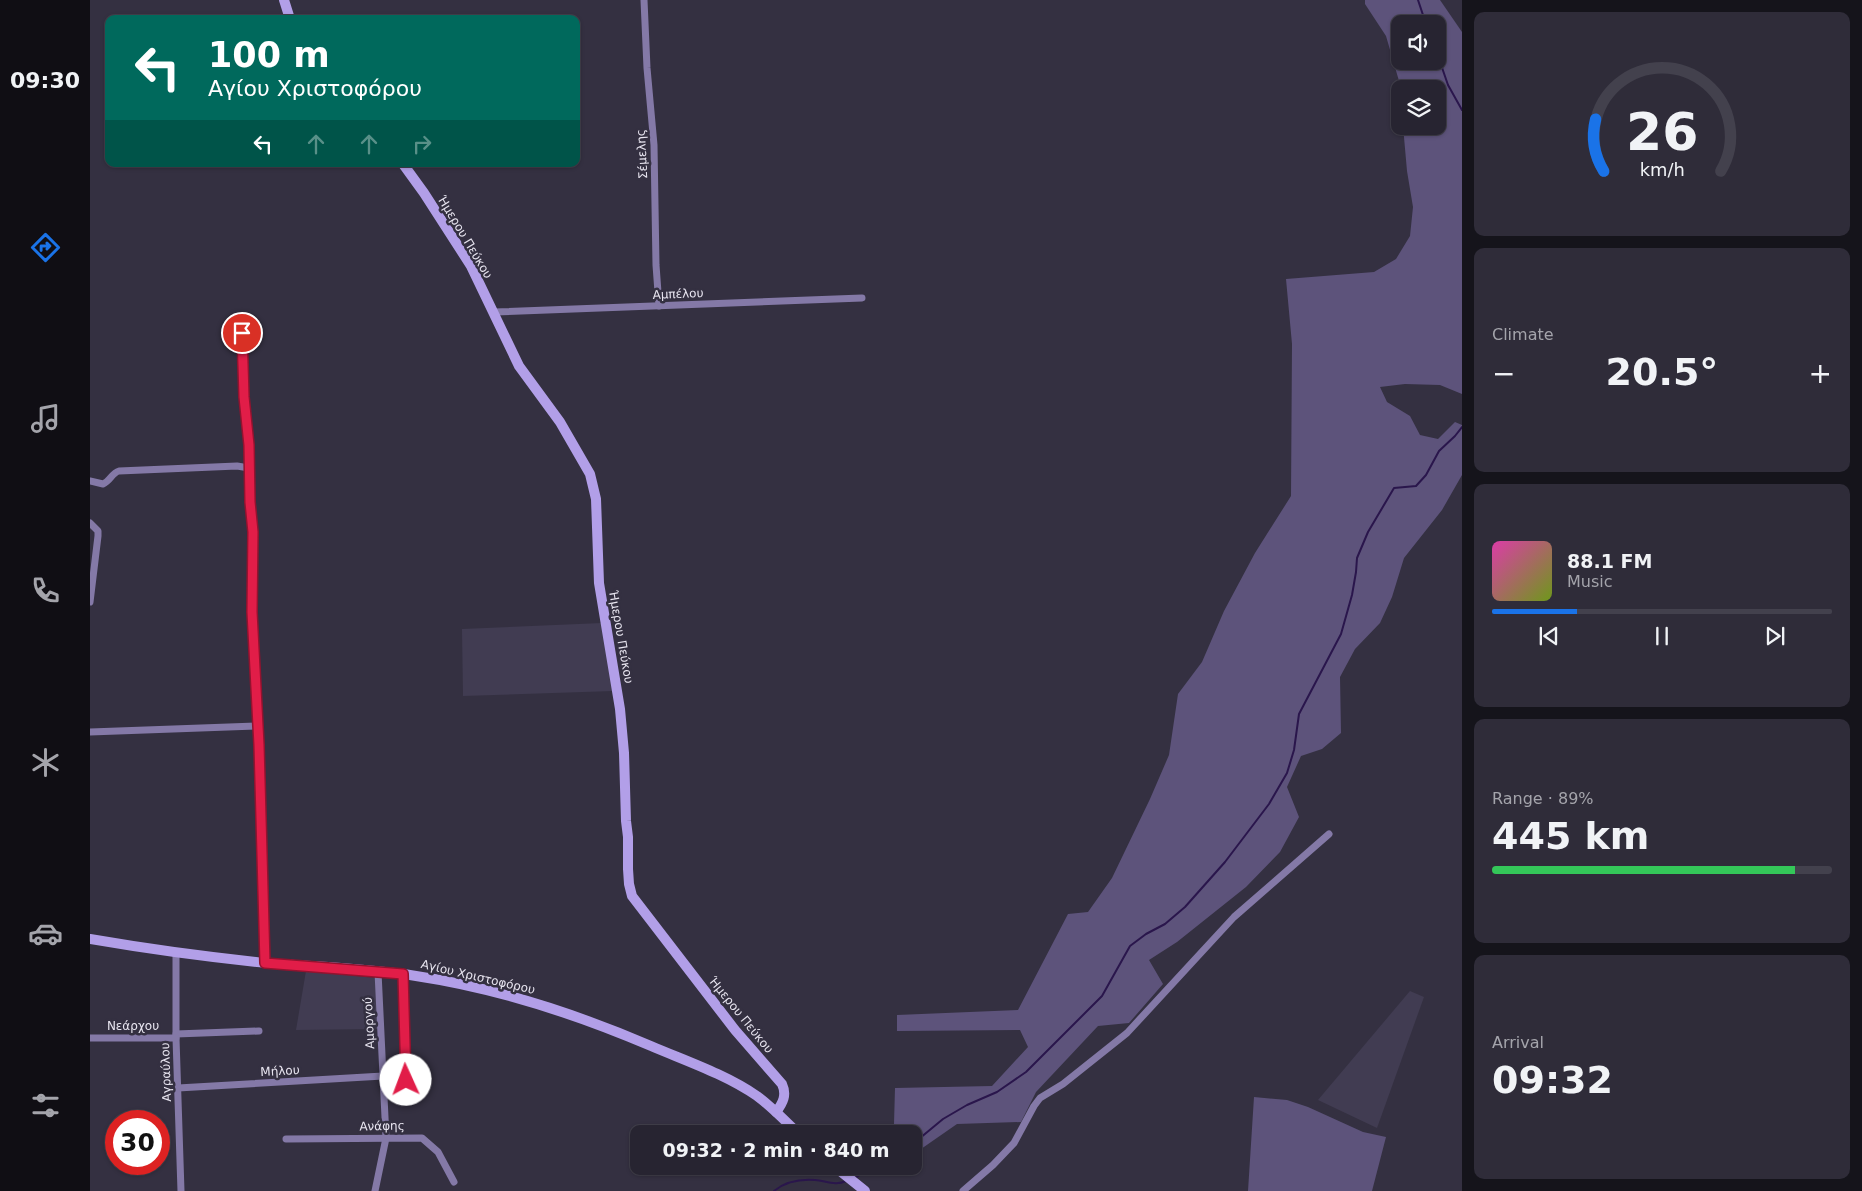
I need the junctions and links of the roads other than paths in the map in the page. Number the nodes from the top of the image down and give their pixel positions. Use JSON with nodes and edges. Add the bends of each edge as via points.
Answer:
{"nodes":[{"id":1,"x":284,"y":0,"type":"edge"},
{"id":2,"x":644,"y":0,"type":"edge"},
{"id":3,"x":289,"y":15,"type":"edge"},
{"id":4,"x":404,"y":167,"type":"edge"},
{"id":5,"x":862,"y":298,"type":"dead end"},
{"id":6,"x":659,"y":306,"type":"junction"},
{"id":7,"x":494,"y":312,"type":"junction"},
{"id":8,"x":242,"y":320,"type":"dead end"},
{"id":9,"x":249,"y":468,"type":"junction"},
{"id":10,"x":90,"y":481,"type":"edge"},
{"id":11,"x":90,"y":523,"type":"edge"},
{"id":12,"x":90,"y":602,"type":"edge"},
{"id":13,"x":258,"y":726,"type":"junction"},
{"id":14,"x":90,"y":732,"type":"edge"},
{"id":15,"x":1329,"y":834,"type":"dead end"},
{"id":16,"x":90,"y":939,"type":"edge"},
{"id":17,"x":176,"y":953,"type":"junction"},
{"id":18,"x":265,"y":963,"type":"junction"},
{"id":19,"x":378,"y":972,"type":"junction"},
{"id":20,"x":403,"y":974,"type":"junction"},
{"id":21,"x":259,"y":1031,"type":"dead end"},
{"id":22,"x":176,"y":1036,"type":"junction"},
{"id":23,"x":90,"y":1038,"type":"edge"},
{"id":24,"x":383,"y":1076,"type":"junction"},
{"id":25,"x":406,"y":1080,"type":"dead end"},
{"id":26,"x":178,"y":1088,"type":"junction"},
{"id":27,"x":776,"y":1112,"type":"junction"},
{"id":28,"x":790,"y":1125,"type":"edge"},
{"id":29,"x":386,"y":1138,"type":"junction"},
{"id":30,"x":286,"y":1139,"type":"dead end"},
{"id":31,"x":845,"y":1175,"type":"edge"},
{"id":32,"x":454,"y":1182,"type":"dead end"},
{"id":33,"x":861,"y":1188,"type":"edge"},
{"id":34,"x":182,"y":1191,"type":"edge"},
{"id":35,"x":375,"y":1191,"type":"edge"},
{"id":36,"x":963,"y":1191,"type":"edge"}],
"edges":[{"from":1,"to":3,"type":"street"},
{"from":2,"to":6,"type":"street","name":"Σέμελης","via":[[646,68],[654,145]]},
{"from":4,"to":7,"type":"street","name":"Ήμερου Πεύκου","via":[[471,266]]},
{"from":5,"to":6,"type":"street","name":"Αμπέλου"},
{"from":6,"to":7,"type":"street","name":"Αμπέλου"},
{"from":7,"to":27,"type":"street","name":"Ήμερου Πεύκου","via":[[519,366],[560,422],[584,462],[594,489],[599,583],[620,709],[632,896],[735,1030],[782,1084],[785,1096]]},
{"from":8,"to":9,"type":"street"},
{"from":9,"to":10,"type":"street","via":[[119,471],[103,484]]},
{"from":9,"to":13,"type":"street"},
{"from":11,"to":12,"type":"street","via":[[98,532]]},
{"from":13,"to":14,"type":"street"},
{"from":13,"to":18,"type":"street"},
{"from":15,"to":36,"type":"street","via":[[1234,917],[1127,1033],[1063,1084],[1040,1098],[1014,1143]]},
{"from":16,"to":17,"type":"street","name":"Αγίου Χριστοφόρου"},
{"from":17,"to":18,"type":"street","name":"Αγίου Χριστοφόρου"},
{"from":17,"to":22,"type":"street","name":"Αγραύλου"},
{"from":18,"to":19,"type":"street","name":"Αγίου Χριστοφόρου"},
{"from":19,"to":20,"type":"street","name":"Αγίου Χριστοφόρου"},
{"from":19,"to":24,"type":"street","name":"Αμοργού"},
{"from":20,"to":25,"type":"street"},
{"from":20,"to":27,"type":"street","name":"Αγίου Χριστοφόρου","via":[[539,1004],[602,1026],[718,1075],[756,1096]]},
{"from":21,"to":22,"type":"street","name":"Νεάρχου"},
{"from":22,"to":23,"type":"street","name":"Νεάρχου"},
{"from":22,"to":26,"type":"street","name":"Αγραύλου"},
{"from":24,"to":26,"type":"street","name":"Μήλου"},
{"from":24,"to":29,"type":"street","name":"Αμοργού"},
{"from":26,"to":34,"type":"street","name":"Αγραύλου"},
{"from":27,"to":28,"type":"street","name":"Αγίου Χριστοφόρου"},
{"from":29,"to":30,"type":"street","name":"Ανάφης"},
{"from":29,"to":32,"type":"street","name":"Ανάφης","via":[[422,1138],[438,1152]]},
{"from":29,"to":35,"type":"street","name":"Αμοργού"},
{"from":31,"to":33,"type":"street"}]}
